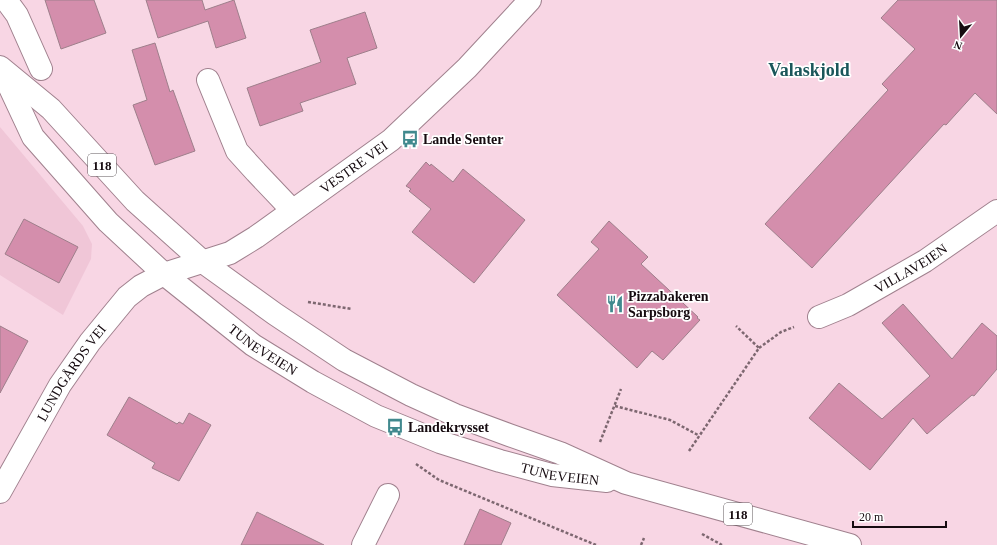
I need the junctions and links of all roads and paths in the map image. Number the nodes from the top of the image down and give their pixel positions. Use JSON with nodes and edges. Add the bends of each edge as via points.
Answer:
{"nodes":[{"id":1,"x":6,"y":0,"type":"edge"},
{"id":2,"x":530,"y":0,"type":"edge"},
{"id":3,"x":0,"y":68,"type":"edge"},
{"id":4,"x":41,"y":69,"type":"dead end"},
{"id":5,"x":208,"y":80,"type":"dead end"},
{"id":6,"x":292,"y":210,"type":"junction"},
{"id":7,"x":997,"y":211,"type":"edge"},
{"id":8,"x":203,"y":262,"type":"junction"},
{"id":9,"x":164,"y":274,"type":"junction"},
{"id":10,"x":304,"y":301,"type":"dead end"},
{"id":11,"x":352,"y":309,"type":"dead end"},
{"id":12,"x":819,"y":317,"type":"joint"},
{"id":13,"x":736,"y":326,"type":"dead end"},
{"id":14,"x":759,"y":348,"type":"junction"},
{"id":15,"x":621,"y":389,"type":"dead end"},
{"id":16,"x":615,"y":406,"type":"junction"},
{"id":17,"x":698,"y":435,"type":"junction"},
{"id":18,"x":599,"y":447,"type":"dead end"},
{"id":19,"x":689,"y":451,"type":"dead end"},
{"id":20,"x":416,"y":464,"type":"dead end"},
{"id":21,"x":626,"y":483,"type":"junction"},
{"id":22,"x":0,"y":492,"type":"edge"},
{"id":23,"x":388,"y":495,"type":"dead end"},
{"id":24,"x":702,"y":534,"type":"dead end"},
{"id":25,"x":644,"y":538,"type":"dead end"},
{"id":26,"x":363,"y":545,"type":"edge"},
{"id":27,"x":596,"y":545,"type":"edge"},
{"id":28,"x":641,"y":545,"type":"edge"},
{"id":29,"x":722,"y":545,"type":"edge"},
{"id":30,"x":850,"y":545,"type":"edge"}],
"edges":[{"from":1,"to":4,"type":"main road","via":[[17,15]]},
{"from":2,"to":6,"type":"main road","name":"VESTRE VEI","via":[[467,68],[391,140]]},
{"from":3,"to":8,"type":"main road","name":"TUNEVEIEN","number":"118","via":[[51,109],[135,201]]},
{"from":3,"to":9,"type":"main road","name":"TUNEVEIEN","number":"118","via":[[33,137],[108,222]]},
{"from":5,"to":6,"type":"main road","via":[[237,151]]},
{"from":6,"to":8,"type":"main road","name":"VESTRE VEI","via":[[230,253]]},
{"from":7,"to":12,"type":"main road","name":"VILLAVEIEN","via":[[925,261],[848,305]]},
{"from":8,"to":9,"type":"main road","name":"VESTRE VEI"},
{"from":8,"to":21,"type":"main road","name":"TUNEVEIEN","number":"118","via":[[275,314],[350,363],[411,395],[455,415],[560,452]]},
{"from":9,"to":21,"type":"main road","name":"TUNEVEIEN","number":"118","via":[[253,345],[376,416],[440,442],[552,475]]},
{"from":9,"to":22,"type":"main road","name":"LUNDGÅRDS VEI","via":[[127,297],[90,342],[60,385]]},
{"from":10,"to":11,"type":"path"},
{"from":12,"to":14,"type":"path","via":[[781,332]]},
{"from":13,"to":14,"type":"path"},
{"from":14,"to":17,"type":"path"},
{"from":15,"to":16,"type":"path"},
{"from":16,"to":17,"type":"path","via":[[670,420]]},
{"from":16,"to":18,"type":"path"},
{"from":17,"to":19,"type":"path"},
{"from":20,"to":27,"type":"path","via":[[439,480]]},
{"from":21,"to":30,"type":"main road","name":"TUNEVEIEN","number":"118"},
{"from":23,"to":26,"type":"main road"},
{"from":24,"to":29,"type":"path"},
{"from":25,"to":28,"type":"path"}]}
